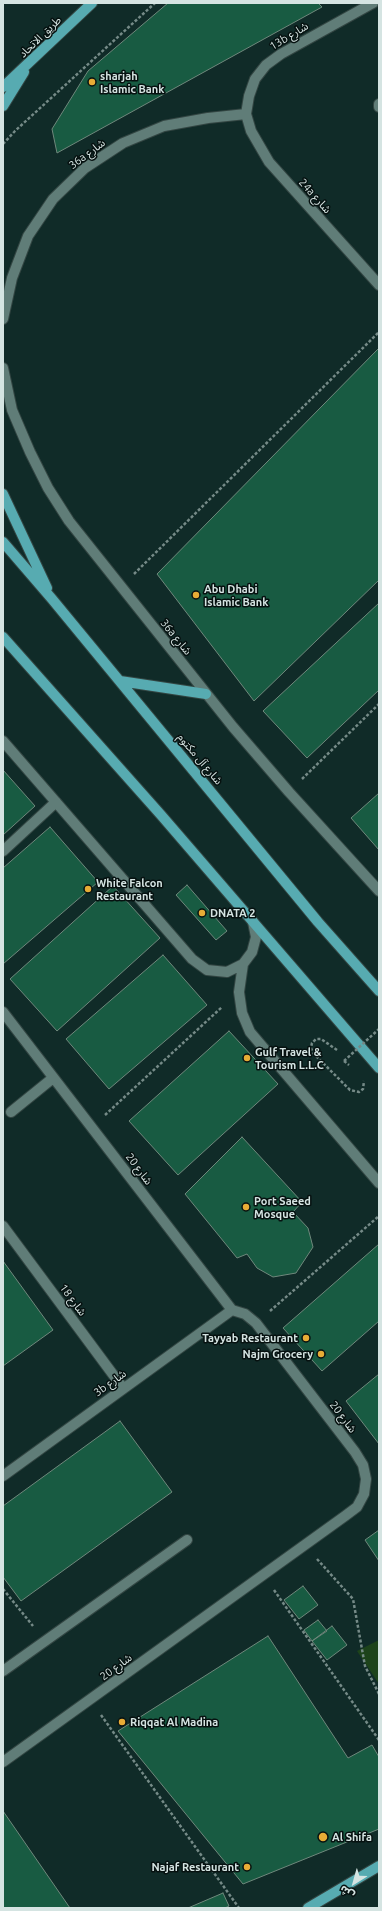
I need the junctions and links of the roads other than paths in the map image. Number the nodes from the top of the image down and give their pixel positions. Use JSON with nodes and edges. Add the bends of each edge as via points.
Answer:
{"nodes":[{"id":1,"x":92,"y":3,"type":"edge"},
{"id":2,"x":373,"y":3,"type":"edge"},
{"id":3,"x":31,"y":61,"type":"junction"},
{"id":4,"x":3,"y":87,"type":"edge"},
{"id":5,"x":3,"y":106,"type":"edge"},
{"id":6,"x":246,"y":114,"type":"junction"},
{"id":7,"x":379,"y":285,"type":"edge"},
{"id":8,"x":3,"y":319,"type":"edge"},
{"id":9,"x":3,"y":368,"type":"edge"},
{"id":10,"x":3,"y":494,"type":"edge"},
{"id":11,"x":3,"y":542,"type":"edge"},
{"id":12,"x":52,"y":599,"type":"junction"},
{"id":13,"x":3,"y":637,"type":"edge"},
{"id":14,"x":120,"y":681,"type":"junction"},
{"id":15,"x":206,"y":694,"type":"junction"},
{"id":16,"x":3,"y":741,"type":"edge"},
{"id":17,"x":56,"y":802,"type":"junction"},
{"id":18,"x":3,"y":851,"type":"edge"},
{"id":19,"x":379,"y":890,"type":"edge"},
{"id":20,"x":253,"y":922,"type":"junction"},
{"id":21,"x":244,"y":964,"type":"junction"},
{"id":22,"x":379,"y":991,"type":"edge"},
{"id":23,"x":3,"y":1012,"type":"edge"},
{"id":24,"x":379,"y":1068,"type":"edge"},
{"id":25,"x":53,"y":1078,"type":"junction"},
{"id":26,"x":11,"y":1112,"type":"dead end"},
{"id":27,"x":379,"y":1183,"type":"edge"},
{"id":28,"x":3,"y":1226,"type":"edge"},
{"id":29,"x":232,"y":1310,"type":"junction"},
{"id":30,"x":123,"y":1388,"type":"junction"},
{"id":31,"x":3,"y":1476,"type":"edge"},
{"id":32,"x":188,"y":1540,"type":"dead end"},
{"id":33,"x":3,"y":1671,"type":"edge"},
{"id":34,"x":3,"y":1762,"type":"edge"},
{"id":35,"x":379,"y":1866,"type":"edge"},
{"id":36,"x":308,"y":1908,"type":"edge"}],
"edges":[{"from":1,"to":3,"type":"main road","name":"طريق الاتحاد"},
{"from":2,"to":6,"type":"street","name":"13b شارع","via":[[280,54],[266,65],[255,79]]},
{"from":3,"to":4,"type":"main road","name":"طريق الاتحاد"},
{"from":3,"to":5,"type":"main road"},
{"from":6,"to":7,"type":"street","name":"24a شارع","via":[[251,131],[269,162]]},
{"from":6,"to":8,"type":"street","name":"36a شارع","via":[[164,126],[123,143],[85,168],[53,199],[28,236],[12,278]]},
{"from":9,"to":15,"type":"street","name":"36a شارع","via":[[12,410],[48,488],[69,521]]},
{"from":10,"to":12,"type":"main road"},
{"from":11,"to":12,"type":"main road","name":"شارع آل مكتوم"},
{"from":12,"to":14,"type":"main road","name":"شارع آل مكتوم"},
{"from":13,"to":20,"type":"main road","via":[[161,814]]},
{"from":14,"to":15,"type":"main road"},
{"from":14,"to":22,"type":"main road","name":"شارع آل مكتوم","via":[[318,922]]},
{"from":15,"to":19,"type":"street","name":"36a شارع","via":[[289,792]]},
{"from":16,"to":17,"type":"street"},
{"from":17,"to":18,"type":"street"},
{"from":17,"to":21,"type":"street","via":[[192,959],[208,970],[227,972]]},
{"from":20,"to":21,"type":"street","via":[[256,937],[252,952]]},
{"from":20,"to":24,"type":"main road"},
{"from":21,"to":27,"type":"street","via":[[239,992],[242,1013],[250,1032]]},
{"from":23,"to":25,"type":"street","name":"شارع 20"},
{"from":25,"to":26,"type":"street"},
{"from":25,"to":29,"type":"street","name":"شارع 20"},
{"from":28,"to":30,"type":"street","name":"شارع 18"},
{"from":29,"to":30,"type":"street","name":"3b شارع"},
{"from":29,"to":34,"type":"street","name":"شارع 20","via":[[245,1314],[256,1323],[363,1465],[366,1480],[364,1494],[356,1507],[304,1546]]},
{"from":30,"to":31,"type":"street","name":"3b شارع"},
{"from":32,"to":33,"type":"street"},
{"from":35,"to":36,"type":"main road"}]}
